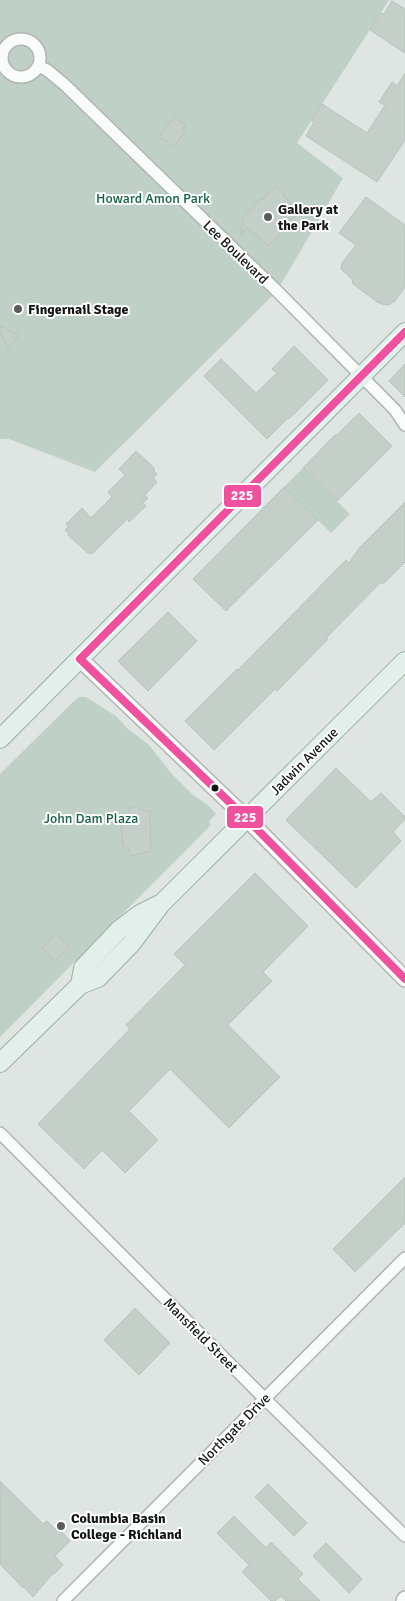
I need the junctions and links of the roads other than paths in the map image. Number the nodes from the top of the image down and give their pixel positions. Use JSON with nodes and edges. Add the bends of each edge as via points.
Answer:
{"nodes":[{"id":1,"x":38,"y":66,"type":"dead end"},
{"id":2,"x":405,"y":332,"type":"edge"},
{"id":3,"x":361,"y":376,"type":"junction"},
{"id":4,"x":405,"y":425,"type":"edge"},
{"id":5,"x":80,"y":659,"type":"junction"},
{"id":6,"x":405,"y":661,"type":"edge"},
{"id":7,"x":0,"y":739,"type":"edge"},
{"id":8,"x":247,"y":819,"type":"junction"},
{"id":9,"x":405,"y":979,"type":"edge"},
{"id":10,"x":0,"y":1063,"type":"edge"},
{"id":11,"x":0,"y":1133,"type":"edge"},
{"id":12,"x":405,"y":1258,"type":"edge"},
{"id":13,"x":265,"y":1399,"type":"junction"},
{"id":14,"x":405,"y":1536,"type":"edge"},
{"id":15,"x":63,"y":1601,"type":"edge"}],
"edges":[{"from":1,"to":3,"type":"street","name":"Lee Boulevard","via":[[64,85]]},
{"from":2,"to":3,"type":"main road"},
{"from":3,"to":4,"type":"street","name":"Lee Boulevard","via":[[395,410]]},
{"from":3,"to":5,"type":"main road"},
{"from":5,"to":7,"type":"main road"},
{"from":5,"to":8,"type":"street"},
{"from":6,"to":8,"type":"main road","name":"Jadwin Avenue"},
{"from":8,"to":9,"type":"street"},
{"from":8,"to":10,"type":"main road","name":"Jadwin Avenue","via":[[161,904],[118,930],[83,968],[80,985]]},
{"from":11,"to":13,"type":"street","name":"Mansfield Street"},
{"from":12,"to":13,"type":"street","name":"Northgate Drive"},
{"from":13,"to":14,"type":"street","name":"Mansfield Street"},
{"from":13,"to":15,"type":"street","name":"Northgate Drive"}]}
